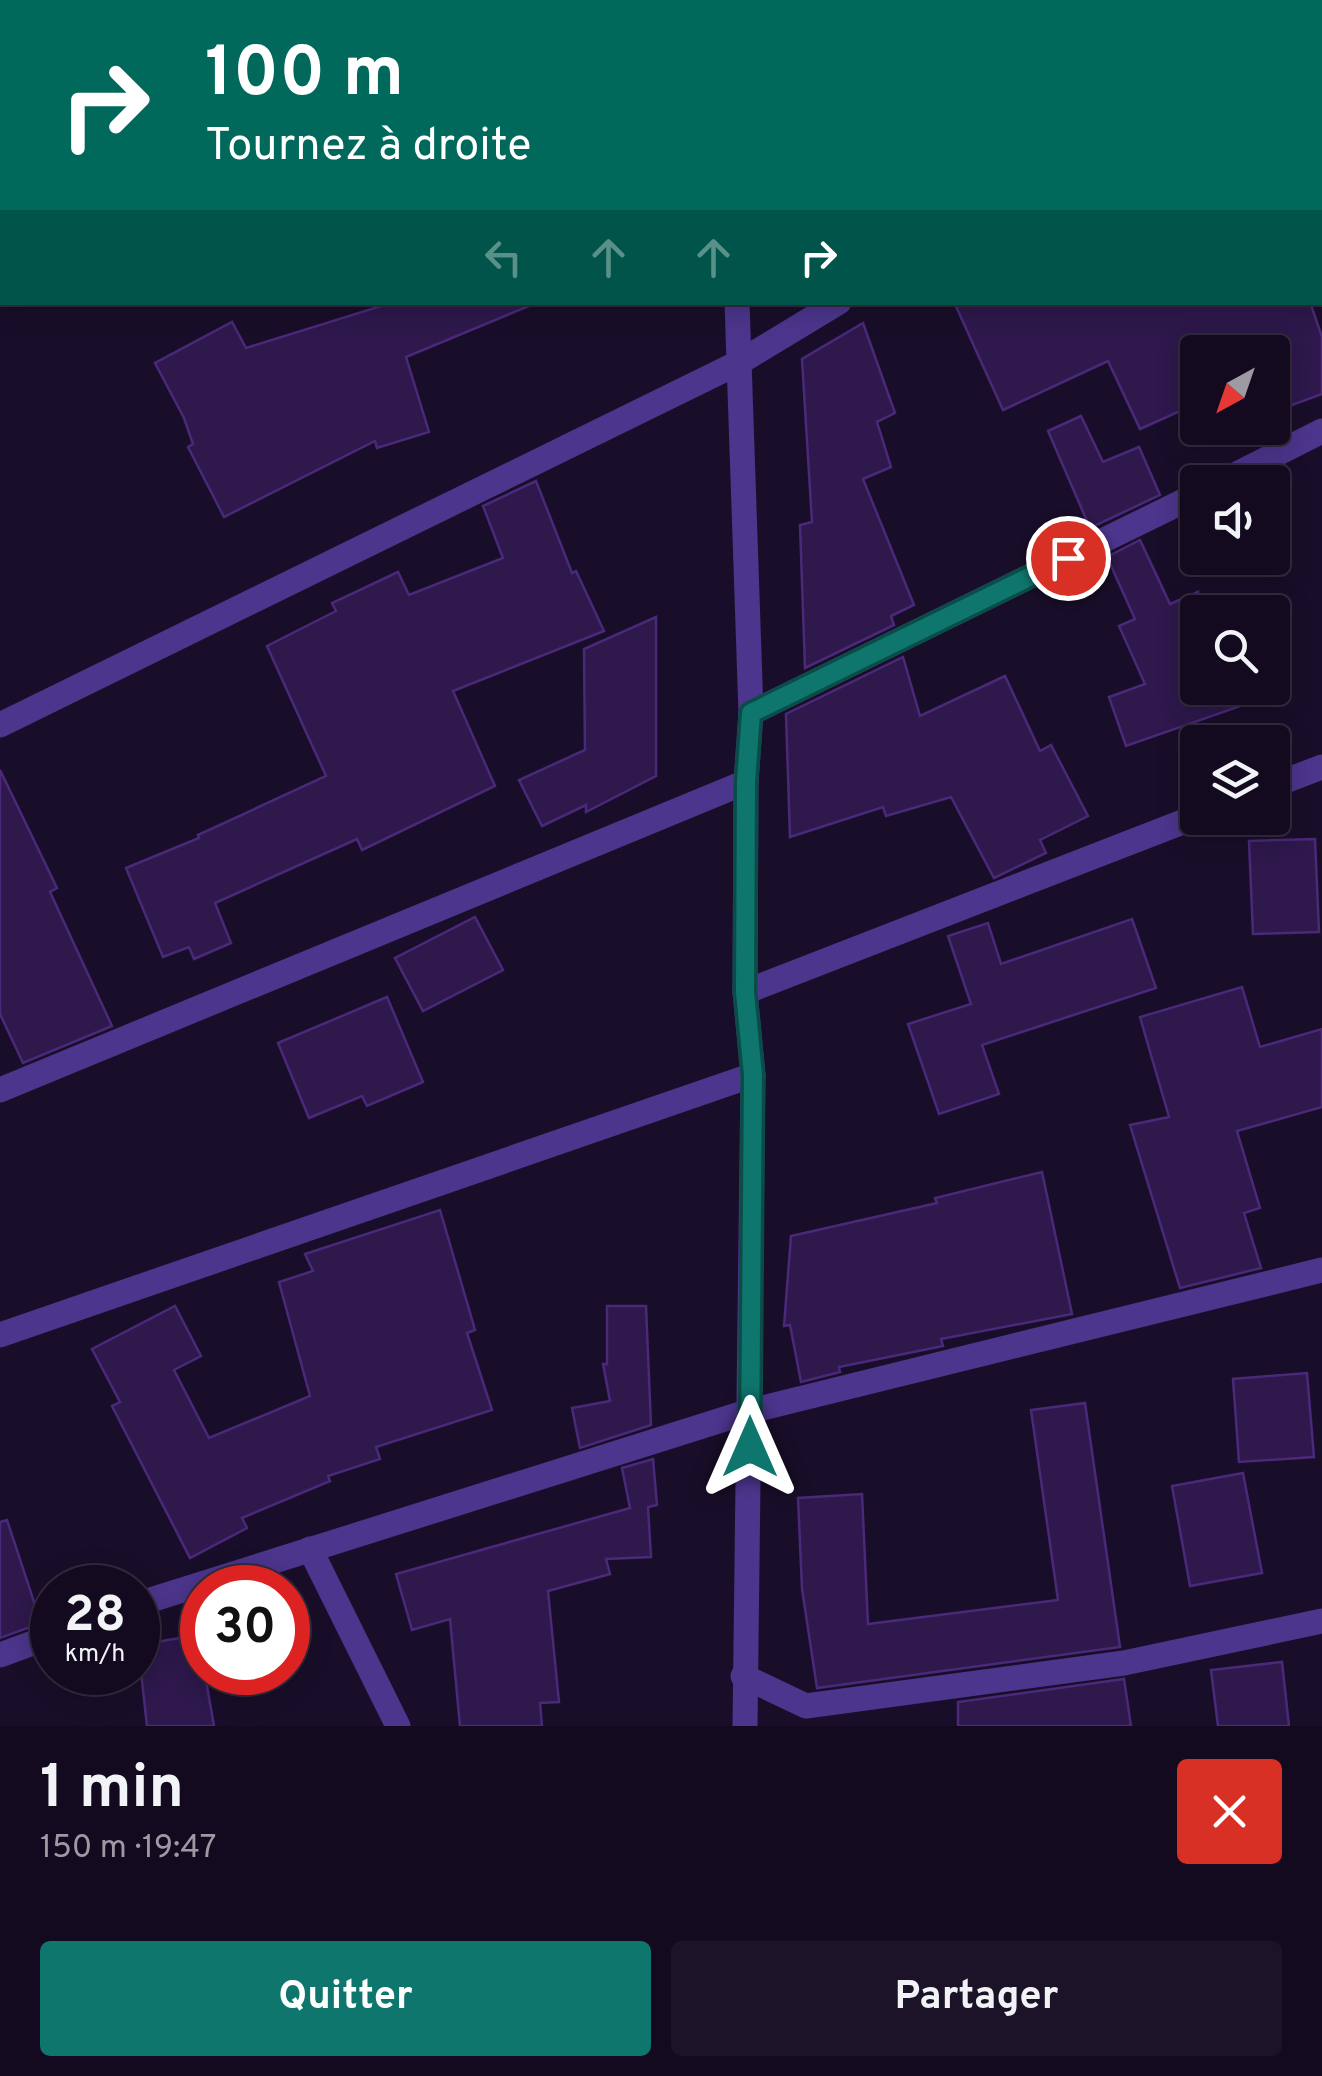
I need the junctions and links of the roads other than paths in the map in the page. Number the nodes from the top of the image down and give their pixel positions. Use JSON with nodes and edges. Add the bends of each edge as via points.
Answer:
{"nodes":[{"id":1,"x":737,"y":305,"type":"edge"},
{"id":2,"x":834,"y":305,"type":"edge"},
{"id":3,"x":740,"y":362,"type":"junction"},
{"id":4,"x":1322,"y":431,"type":"edge"},
{"id":5,"x":1255,"y":465,"type":"edge"},
{"id":6,"x":1180,"y":503,"type":"edge"},
{"id":7,"x":751,"y":713,"type":"junction"},
{"id":8,"x":0,"y":726,"type":"edge"},
{"id":9,"x":1322,"y":766,"type":"edge"},
{"id":10,"x":1290,"y":779,"type":"edge"},
{"id":11,"x":746,"y":782,"type":"junction"},
{"id":12,"x":1180,"y":823,"type":"edge"},
{"id":13,"x":745,"y":992,"type":"junction"},
{"id":14,"x":753,"y":1075,"type":"junction"},
{"id":15,"x":0,"y":1090,"type":"edge"},
{"id":16,"x":1322,"y":1270,"type":"edge"},
{"id":17,"x":0,"y":1334,"type":"edge"},
{"id":18,"x":750,"y":1411,"type":"junction"},
{"id":19,"x":310,"y":1548,"type":"junction"},
{"id":20,"x":160,"y":1597,"type":"edge"},
{"id":21,"x":1322,"y":1621,"type":"edge"},
{"id":22,"x":30,"y":1644,"type":"edge"},
{"id":23,"x":0,"y":1654,"type":"edge"},
{"id":24,"x":742,"y":1676,"type":"junction"},
{"id":25,"x":398,"y":1726,"type":"edge"},
{"id":26,"x":746,"y":1726,"type":"edge"}],
"edges":[{"from":1,"to":3,"type":"street"},
{"from":2,"to":3,"type":"street"},
{"from":3,"to":7,"type":"street"},
{"from":3,"to":8,"type":"street"},
{"from":4,"to":5,"type":"street"},
{"from":6,"to":7,"type":"street"},
{"from":7,"to":11,"type":"street"},
{"from":9,"to":10,"type":"street"},
{"from":11,"to":13,"type":"street"},
{"from":11,"to":15,"type":"street"},
{"from":12,"to":13,"type":"street"},
{"from":13,"to":14,"type":"street"},
{"from":14,"to":17,"type":"street"},
{"from":14,"to":18,"type":"street"},
{"from":16,"to":18,"type":"street"},
{"from":18,"to":19,"type":"street"},
{"from":18,"to":24,"type":"street"},
{"from":19,"to":20,"type":"street"},
{"from":19,"to":25,"type":"street"},
{"from":21,"to":24,"type":"street","via":[[1124,1663],[806,1706]]},
{"from":22,"to":23,"type":"street"},
{"from":24,"to":26,"type":"street"}]}
